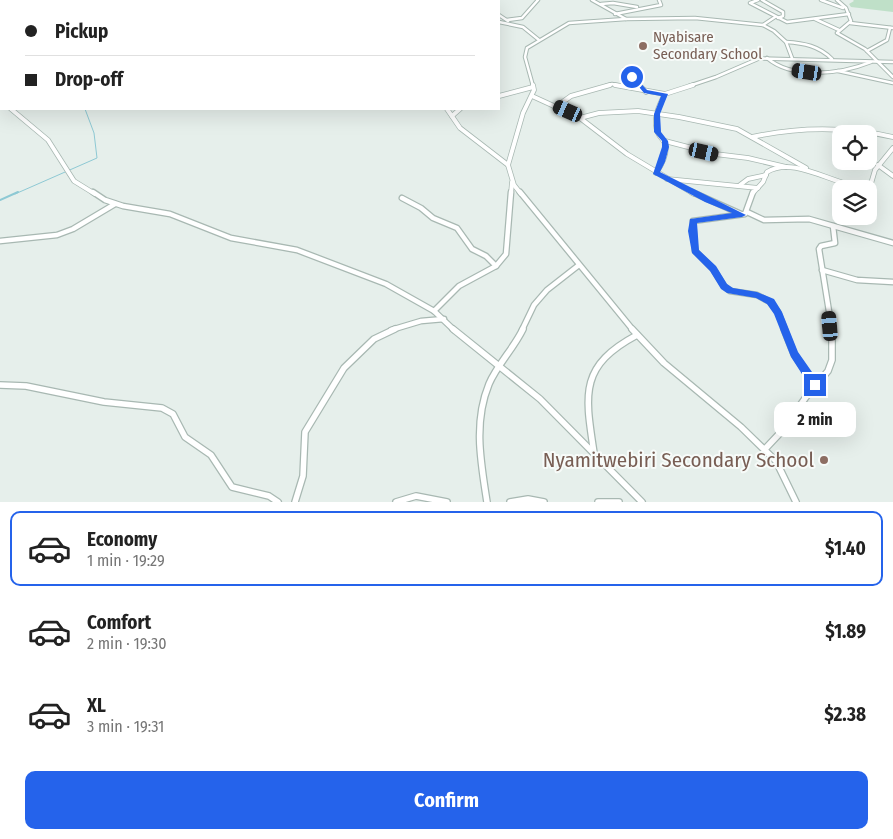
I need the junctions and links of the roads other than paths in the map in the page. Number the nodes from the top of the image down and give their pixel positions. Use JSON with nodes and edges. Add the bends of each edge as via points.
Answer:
{"nodes":[{"id":1,"x":538,"y":0,"type":"edge"},
{"id":2,"x":592,"y":0,"type":"edge"},
{"id":3,"x":659,"y":0,"type":"edge"},
{"id":4,"x":758,"y":0,"type":"edge"},
{"id":5,"x":762,"y":0,"type":"edge"},
{"id":6,"x":820,"y":0,"type":"edge"},
{"id":7,"x":837,"y":0,"type":"edge"},
{"id":8,"x":601,"y":4,"type":"junction"},
{"id":9,"x":643,"y":8,"type":"junction"},
{"id":10,"x":848,"y":12,"type":"junction"},
{"id":11,"x":615,"y":14,"type":"junction"},
{"id":12,"x":500,"y":15,"type":"edge"},
{"id":13,"x":776,"y":18,"type":"junction"},
{"id":14,"x":814,"y":18,"type":"junction"},
{"id":15,"x":626,"y":19,"type":"junction"},
{"id":16,"x":507,"y":20,"type":"junction"},
{"id":17,"x":500,"y":22,"type":"edge"},
{"id":18,"x":850,"y":23,"type":"junction"},
{"id":19,"x":510,"y":24,"type":"junction"},
{"id":20,"x":763,"y":25,"type":"junction"},
{"id":21,"x":892,"y":28,"type":"edge"},
{"id":22,"x":840,"y":30,"type":"junction"},
{"id":23,"x":533,"y":33,"type":"junction"},
{"id":24,"x":545,"y":37,"type":"junction"},
{"id":25,"x":539,"y":40,"type":"junction"},
{"id":26,"x":786,"y":42,"type":"junction"},
{"id":27,"x":867,"y":51,"type":"junction"},
{"id":28,"x":746,"y":58,"type":"dead end"},
{"id":29,"x":760,"y":58,"type":"junction"},
{"id":30,"x":767,"y":58,"type":"junction"},
{"id":31,"x":792,"y":58,"type":"junction"},
{"id":32,"x":832,"y":59,"type":"junction"},
{"id":33,"x":874,"y":61,"type":"junction"},
{"id":34,"x":893,"y":62,"type":"edge"},
{"id":35,"x":624,"y":69,"type":"dead end"},
{"id":36,"x":834,"y":70,"type":"junction"},
{"id":37,"x":893,"y":77,"type":"edge"},
{"id":38,"x":893,"y":82,"type":"edge"},
{"id":39,"x":533,"y":87,"type":"junction"},
{"id":40,"x":646,"y":92,"type":"junction"},
{"id":41,"x":665,"y":94,"type":"junction"},
{"id":42,"x":500,"y":96,"type":"edge"},
{"id":43,"x":532,"y":96,"type":"junction"},
{"id":44,"x":557,"y":106,"type":"junction"},
{"id":45,"x":12,"y":110,"type":"edge"},
{"id":46,"x":448,"y":110,"type":"edge"},
{"id":47,"x":459,"y":110,"type":"edge"},
{"id":48,"x":657,"y":114,"type":"junction"},
{"id":49,"x":452,"y":116,"type":"junction"},
{"id":50,"x":580,"y":118,"type":"junction"},
{"id":51,"x":752,"y":137,"type":"junction"},
{"id":52,"x":893,"y":137,"type":"edge"},
{"id":53,"x":665,"y":141,"type":"junction"},
{"id":54,"x":893,"y":148,"type":"edge"},
{"id":55,"x":508,"y":165,"type":"junction"},
{"id":56,"x":878,"y":165,"type":"junction"},
{"id":57,"x":792,"y":169,"type":"junction"},
{"id":58,"x":814,"y":172,"type":"junction"},
{"id":59,"x":656,"y":173,"type":"junction"},
{"id":60,"x":766,"y":175,"type":"junction"},
{"id":61,"x":893,"y":176,"type":"edge"},
{"id":62,"x":665,"y":178,"type":"junction"},
{"id":63,"x":512,"y":181,"type":"junction"},
{"id":64,"x":740,"y":185,"type":"junction"},
{"id":65,"x":758,"y":188,"type":"junction"},
{"id":66,"x":402,"y":198,"type":"dead end"},
{"id":67,"x":115,"y":204,"type":"junction"},
{"id":68,"x":744,"y":214,"type":"junction"},
{"id":69,"x":833,"y":226,"type":"junction"},
{"id":70,"x":0,"y":241,"type":"edge"},
{"id":71,"x":893,"y":242,"type":"edge"},
{"id":72,"x":579,"y":265,"type":"junction"},
{"id":73,"x":496,"y":266,"type":"junction"},
{"id":74,"x":822,"y":270,"type":"junction"},
{"id":75,"x":893,"y":282,"type":"edge"},
{"id":76,"x":434,"y":311,"type":"junction"},
{"id":77,"x":444,"y":319,"type":"junction"},
{"id":78,"x":637,"y":335,"type":"junction"},
{"id":79,"x":499,"y":367,"type":"junction"},
{"id":80,"x":0,"y":385,"type":"edge"},
{"id":81,"x":815,"y":385,"type":"junction"},
{"id":82,"x":765,"y":449,"type":"junction"},
{"id":83,"x":594,"y":454,"type":"junction"},
{"id":84,"x":278,"y":502,"type":"edge"},
{"id":85,"x":295,"y":502,"type":"edge"},
{"id":86,"x":396,"y":502,"type":"edge"},
{"id":87,"x":446,"y":502,"type":"edge"},
{"id":88,"x":488,"y":502,"type":"edge"},
{"id":89,"x":510,"y":502,"type":"edge"},
{"id":90,"x":544,"y":502,"type":"edge"},
{"id":91,"x":598,"y":502,"type":"edge"},
{"id":92,"x":619,"y":502,"type":"edge"},
{"id":93,"x":642,"y":502,"type":"edge"},
{"id":94,"x":796,"y":502,"type":"edge"}],
"edges":[{"from":1,"to":16,"type":"street","via":[[522,18]]},
{"from":2,"to":8,"type":"street"},
{"from":3,"to":9,"type":"street","via":[[661,5]]},
{"from":4,"to":13,"type":"street","via":[[750,3]]},
{"from":5,"to":13,"type":"street","via":[[783,12],[783,16]]},
{"from":6,"to":10,"type":"street"},
{"from":7,"to":10,"type":"street"},
{"from":8,"to":9,"type":"street"},
{"from":8,"to":11,"type":"street"},
{"from":9,"to":11,"type":"street"},
{"from":10,"to":14,"type":"street"},
{"from":10,"to":18,"type":"street"},
{"from":11,"to":15,"type":"street"},
{"from":12,"to":16,"type":"street"},
{"from":13,"to":14,"type":"street","via":[[791,22]]},
{"from":13,"to":20,"type":"street"},
{"from":14,"to":22,"type":"street"},
{"from":15,"to":20,"type":"street","via":[[701,18]]},
{"from":15,"to":24,"type":"street","via":[[571,23]]},
{"from":16,"to":19,"type":"street"},
{"from":17,"to":19,"type":"street"},
{"from":18,"to":21,"type":"street"},
{"from":18,"to":22,"type":"street"},
{"from":19,"to":23,"type":"street","via":[[522,26]]},
{"from":20,"to":26,"type":"street"},
{"from":21,"to":27,"type":"street","via":[[887,40]]},
{"from":22,"to":27,"type":"street","via":[[836,32],[839,35]]},
{"from":23,"to":24,"type":"street"},
{"from":23,"to":25,"type":"street"},
{"from":24,"to":25,"type":"street"},
{"from":25,"to":39,"type":"street","via":[[529,45],[525,53]]},
{"from":26,"to":31,"type":"street"},
{"from":26,"to":32,"type":"street","via":[[811,44]]},
{"from":27,"to":33,"type":"street"},
{"from":28,"to":29,"type":"street"},
{"from":29,"to":30,"type":"street"},
{"from":29,"to":41,"type":"street"},
{"from":30,"to":31,"type":"street"},
{"from":30,"to":36,"type":"street","via":[[776,65],[797,70]]},
{"from":31,"to":32,"type":"street"},
{"from":32,"to":33,"type":"street"},
{"from":33,"to":34,"type":"street"},
{"from":33,"to":36,"type":"street"},
{"from":33,"to":37,"type":"street"},
{"from":35,"to":40,"type":"street"},
{"from":36,"to":38,"type":"street"},
{"from":39,"to":42,"type":"street"},
{"from":39,"to":43,"type":"street"},
{"from":40,"to":41,"type":"street"},
{"from":40,"to":44,"type":"street","via":[[612,84],[571,96]]},
{"from":41,"to":48,"type":"street"},
{"from":43,"to":44,"type":"street"},
{"from":43,"to":55,"type":"street","via":[[522,113]]},
{"from":44,"to":50,"type":"street"},
{"from":45,"to":67,"type":"street","via":[[48,140],[74,181]]},
{"from":46,"to":49,"type":"street"},
{"from":47,"to":49,"type":"street"},
{"from":48,"to":50,"type":"street","via":[[612,110]]},
{"from":48,"to":51,"type":"street","via":[[736,129]]},
{"from":48,"to":53,"type":"street","via":[[658,132]]},
{"from":49,"to":55,"type":"street","via":[[460,128]]},
{"from":50,"to":59,"type":"street"},
{"from":51,"to":52,"type":"street","via":[[767,133],[844,130]]},
{"from":51,"to":58,"type":"street"},
{"from":53,"to":57,"type":"street"},
{"from":53,"to":59,"type":"street","via":[[662,162]]},
{"from":54,"to":56,"type":"street"},
{"from":55,"to":63,"type":"street"},
{"from":56,"to":58,"type":"street","via":[[872,184],[866,188],[846,186]]},
{"from":56,"to":61,"type":"street"},
{"from":57,"to":58,"type":"street"},
{"from":57,"to":60,"type":"street","via":[[770,170]]},
{"from":59,"to":62,"type":"street"},
{"from":60,"to":64,"type":"street"},
{"from":60,"to":65,"type":"street"},
{"from":62,"to":64,"type":"street"},
{"from":62,"to":68,"type":"street","via":[[708,201]]},
{"from":63,"to":72,"type":"street"},
{"from":63,"to":73,"type":"street","via":[[509,242],[506,254]]},
{"from":64,"to":65,"type":"street"},
{"from":65,"to":68,"type":"street","via":[[751,195]]},
{"from":66,"to":73,"type":"street","via":[[433,218],[457,228],[472,249]]},
{"from":67,"to":70,"type":"street","via":[[100,210],[76,228],[57,235]]},
{"from":67,"to":76,"type":"street","via":[[170,214],[231,238],[297,250],[386,284]]},
{"from":68,"to":69,"type":"street","via":[[777,221],[802,218]]},
{"from":68,"to":81,"type":"street","via":[[693,221],[695,251],[730,291],[757,295],[770,302],[778,312],[794,354]]},
{"from":69,"to":71,"type":"street"},
{"from":69,"to":74,"type":"street","via":[[835,243],[819,249]]},
{"from":72,"to":78,"type":"street"},
{"from":72,"to":79,"type":"street","via":[[547,290],[534,305],[519,337]]},
{"from":73,"to":76,"type":"street","via":[[459,286]]},
{"from":74,"to":75,"type":"street","via":[[854,280]]},
{"from":74,"to":81,"type":"street","via":[[832,354],[827,372]]},
{"from":76,"to":77,"type":"street"},
{"from":77,"to":79,"type":"street"},
{"from":77,"to":85,"type":"street","via":[[421,321],[386,331],[344,368],[305,432],[303,476]]},
{"from":78,"to":82,"type":"street","via":[[664,363]]},
{"from":78,"to":83,"type":"street","via":[[612,348],[595,368],[589,381]]},
{"from":79,"to":83,"type":"street","via":[[540,399]]},
{"from":79,"to":88,"type":"street","via":[[489,384],[480,424],[480,454]]},
{"from":80,"to":84,"type":"street","via":[[26,386],[104,402],[162,408],[173,414],[185,437],[211,455],[232,487],[269,496]]},
{"from":81,"to":82,"type":"street","via":[[779,437]]},
{"from":82,"to":94,"type":"street","via":[[783,472]]},
{"from":83,"to":93,"type":"street"},
{"from":86,"to":87,"type":"street","via":[[416,496]]},
{"from":89,"to":90,"type":"street","via":[[528,499]]},
{"from":91,"to":92,"type":"street"}]}
